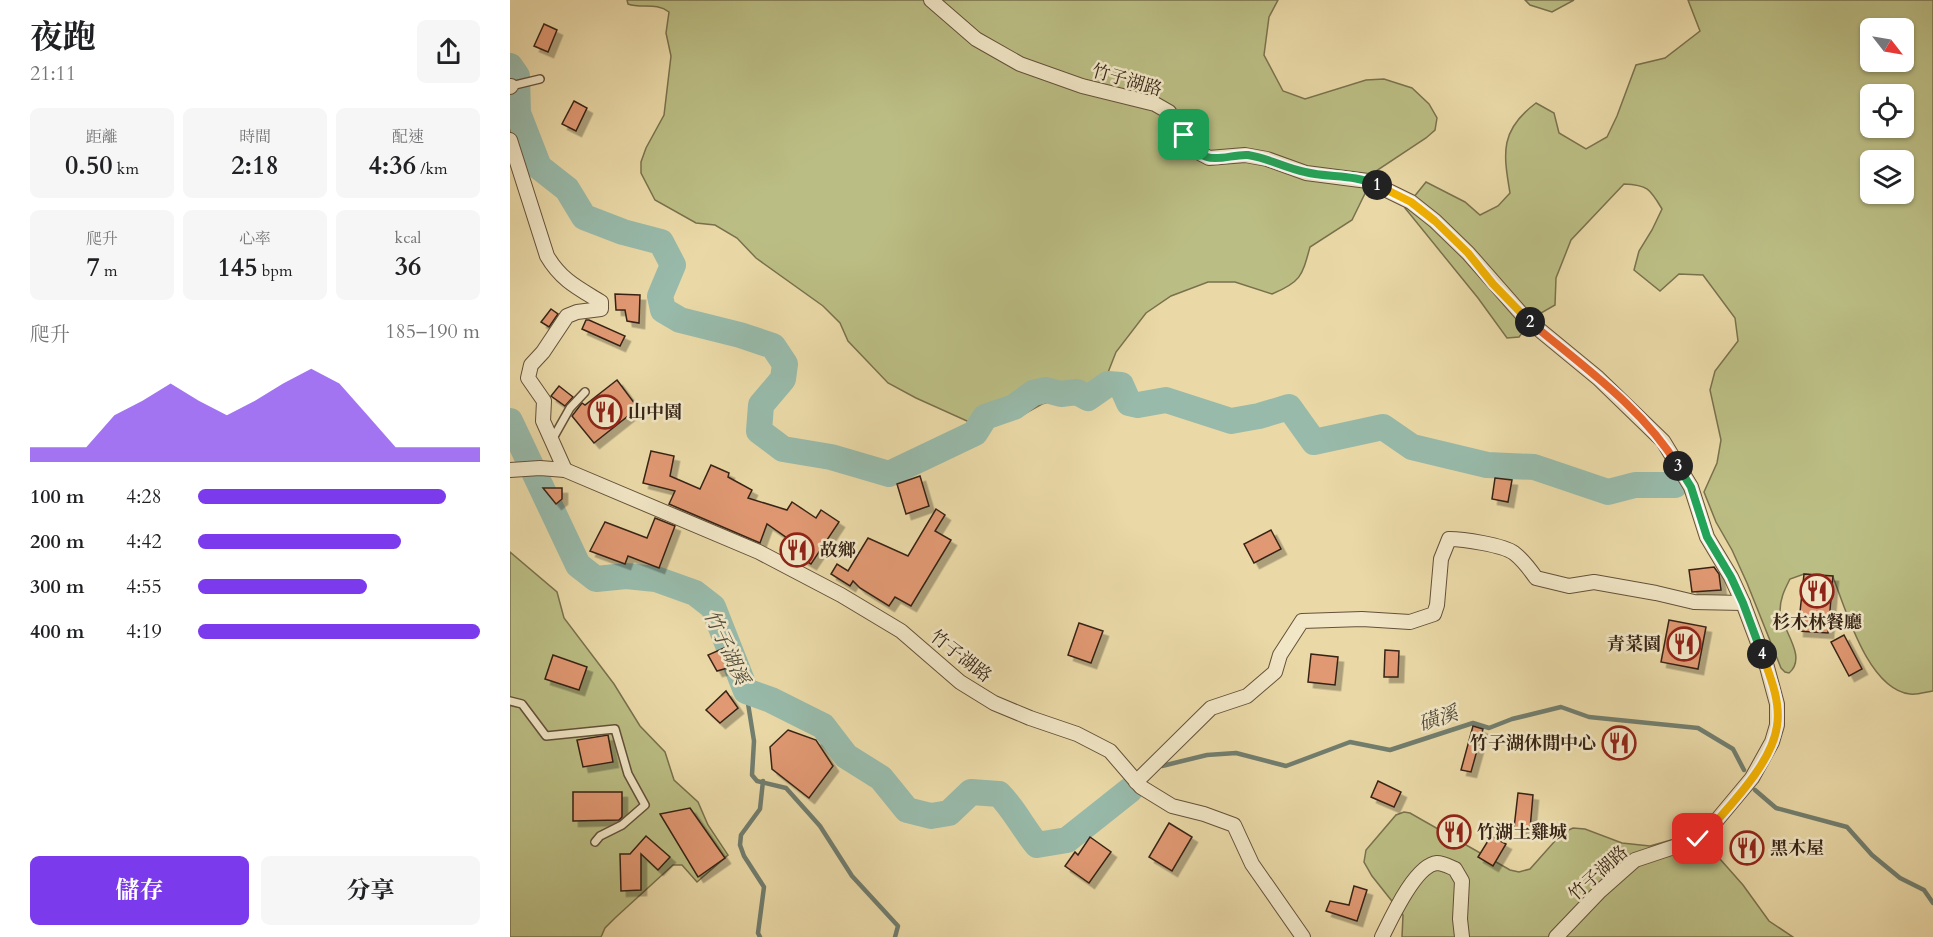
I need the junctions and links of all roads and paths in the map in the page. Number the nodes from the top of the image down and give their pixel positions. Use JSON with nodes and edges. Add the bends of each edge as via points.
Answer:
{"nodes":[{"id":1,"x":931,"y":0,"type":"edge"},
{"id":2,"x":540,"y":79,"type":"dead end"},
{"id":3,"x":515,"y":85,"type":"edge"},
{"id":4,"x":510,"y":140,"type":"edge"},
{"id":5,"x":585,"y":392,"type":"dead end"},
{"id":6,"x":552,"y":440,"type":"junction"},
{"id":7,"x":517,"y":470,"type":"edge"},
{"id":8,"x":565,"y":470,"type":"junction"},
{"id":9,"x":1743,"y":603,"type":"junction"},
{"id":10,"x":510,"y":701,"type":"edge"},
{"id":11,"x":1136,"y":782,"type":"junction"},
{"id":12,"x":595,"y":842,"type":"dead end"},
{"id":13,"x":1303,"y":937,"type":"edge"},
{"id":14,"x":1382,"y":937,"type":"edge"},
{"id":15,"x":1462,"y":937,"type":"edge"},
{"id":16,"x":1556,"y":937,"type":"edge"}],
"edges":[{"from":1,"to":9,"type":"street","name":"竹子湖路","via":[[976,39],[1020,64],[1082,86],[1155,104],[1169,112],[1194,150],[1209,158],[1245,155],[1306,173],[1368,181],[1411,202],[1468,253],[1525,318],[1598,378],[1663,441],[1691,487],[1707,537]]},
{"from":2,"to":3,"type":"lane"},
{"from":4,"to":6,"type":"street","via":[[547,256],[562,278],[601,302],[601,309],[567,316],[531,365],[528,378],[544,401],[543,421]]},
{"from":5,"to":6,"type":"lane","via":[[570,408]]},
{"from":6,"to":8,"type":"street"},
{"from":7,"to":8,"type":"street","name":"竹子湖路"},
{"from":8,"to":11,"type":"street","name":"竹子湖路","via":[[759,552],[841,596],[901,631],[960,682],[994,703],[1077,734],[1110,751]]},
{"from":9,"to":11,"type":"street","via":[[1694,602],[1594,582],[1569,586],[1536,578],[1511,551],[1449,539],[1441,559],[1434,614],[1410,622],[1302,621],[1280,655],[1275,672],[1247,696],[1211,708]]},
{"from":9,"to":16,"type":"street","name":"竹子湖路","via":[[1777,704],[1772,742],[1752,778],[1707,832],[1698,839],[1635,860]]},
{"from":10,"to":12,"type":"lane","via":[[522,704],[546,736],[615,729],[628,774],[645,805]]},
{"from":11,"to":13,"type":"street","name":"竹子湖路","via":[[1172,806],[1234,825],[1252,864]]},
{"from":14,"to":15,"type":"street","via":[[1394,910],[1425,868],[1437,863],[1455,869],[1462,880]]}]}
